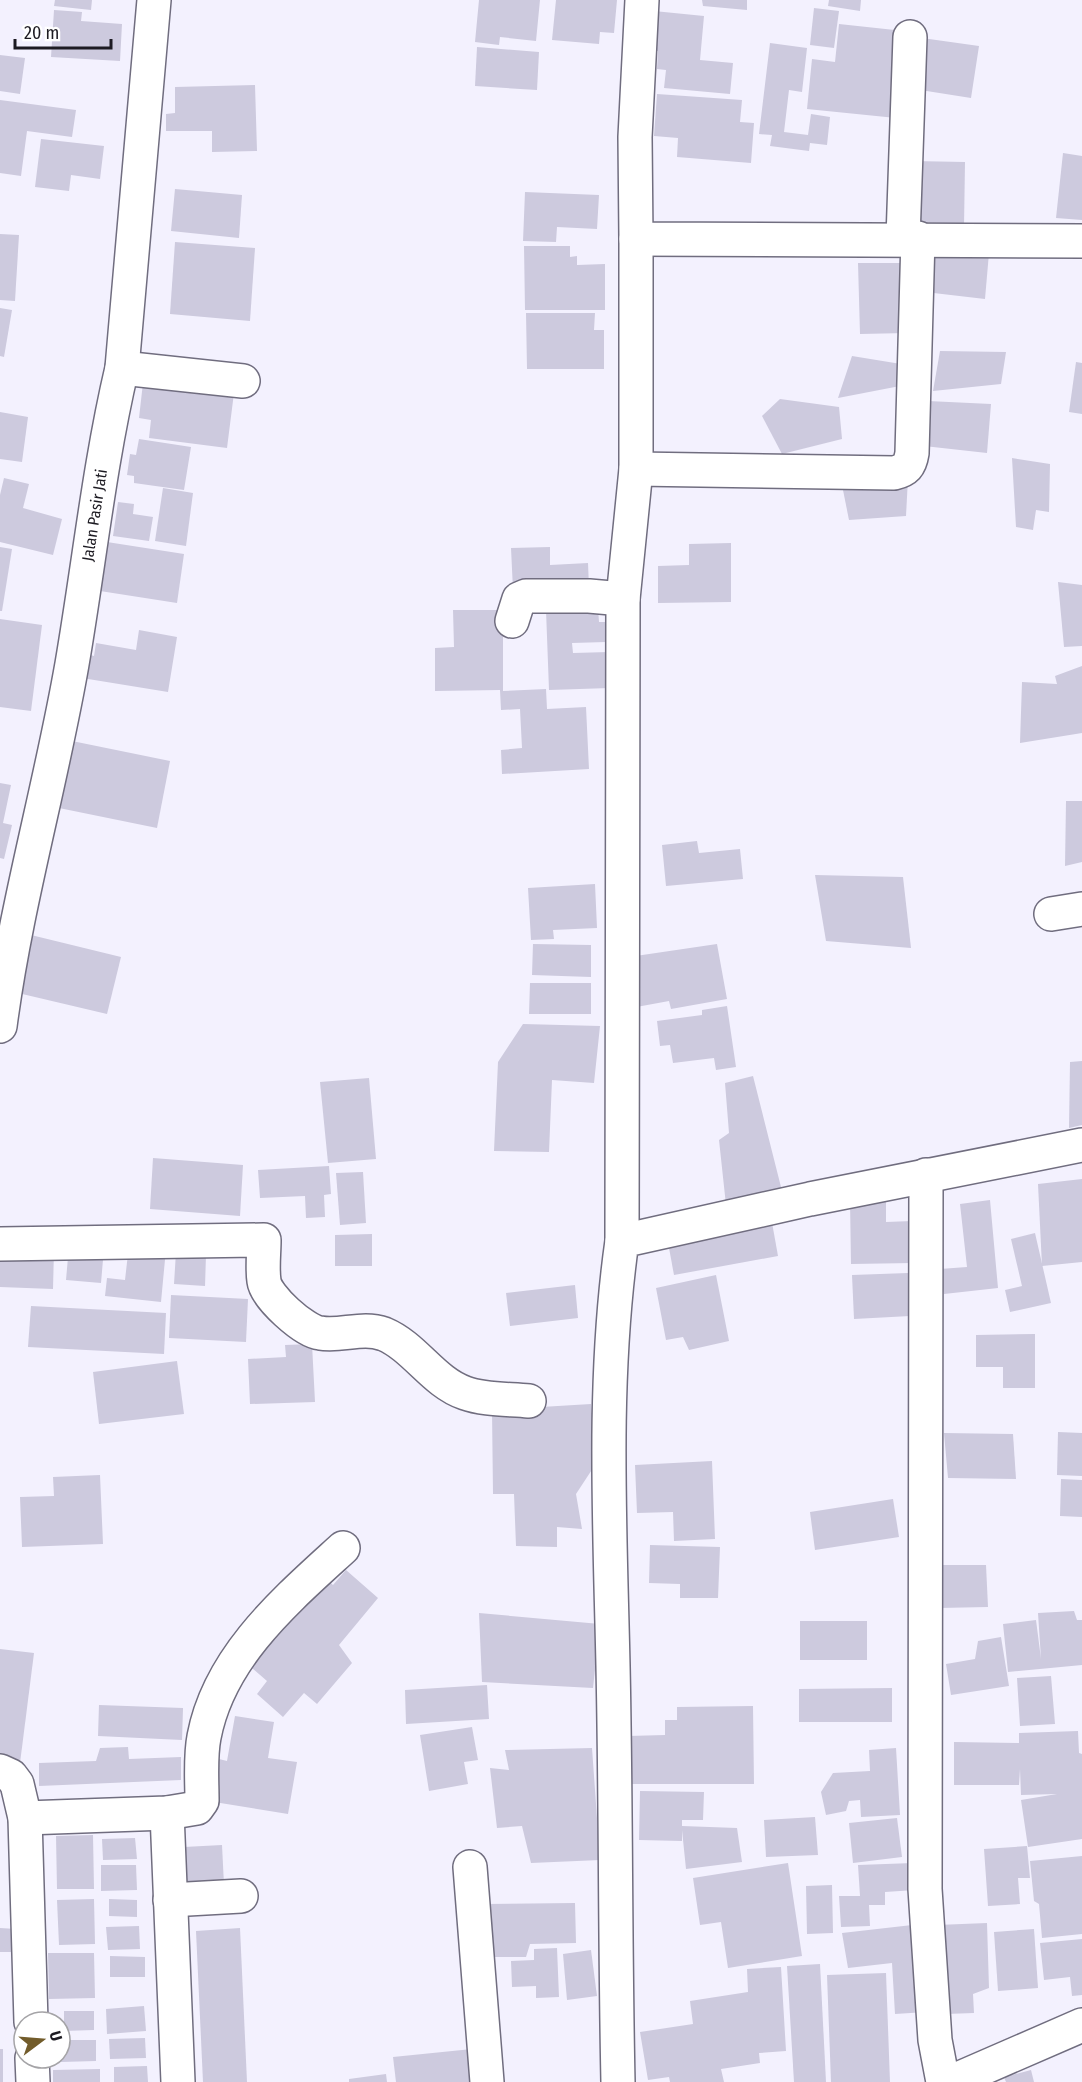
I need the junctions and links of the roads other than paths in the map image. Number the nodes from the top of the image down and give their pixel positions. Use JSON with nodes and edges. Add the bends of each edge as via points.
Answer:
{"nodes":[{"id":1,"x":154,"y":0,"type":"edge"},
{"id":2,"x":642,"y":0,"type":"edge"},
{"id":3,"x":910,"y":37,"type":"dead end"},
{"id":4,"x":910,"y":238,"type":"junction"},
{"id":5,"x":636,"y":239,"type":"junction"},
{"id":6,"x":1082,"y":241,"type":"edge"},
{"id":7,"x":122,"y":368,"type":"junction"},
{"id":8,"x":243,"y":381,"type":"dead end"},
{"id":9,"x":636,"y":469,"type":"junction"},
{"id":10,"x":623,"y":599,"type":"junction"},
{"id":11,"x":512,"y":621,"type":"dead end"},
{"id":12,"x":0,"y":1026,"type":"edge"},
{"id":13,"x":1082,"y":1145,"type":"edge"},
{"id":14,"x":926,"y":1174,"type":"junction"},
{"id":15,"x":622,"y":1241,"type":"junction"},
{"id":16,"x":0,"y":1244,"type":"edge"},
{"id":17,"x":529,"y":1401,"type":"dead end"},
{"id":18,"x":343,"y":1548,"type":"dead end"},
{"id":19,"x":0,"y":1771,"type":"edge"},
{"id":20,"x":167,"y":1813,"type":"junction"},
{"id":21,"x":25,"y":1818,"type":"junction"},
{"id":22,"x":470,"y":1867,"type":"dead end"},
{"id":23,"x":241,"y":1896,"type":"dead end"},
{"id":24,"x":170,"y":1900,"type":"junction"},
{"id":25,"x":31,"y":2010,"type":"edge"},
{"id":26,"x":1082,"y":2025,"type":"edge"},
{"id":27,"x":178,"y":2082,"type":"edge"},
{"id":28,"x":488,"y":2082,"type":"edge"},
{"id":29,"x":618,"y":2082,"type":"edge"},
{"id":30,"x":943,"y":2082,"type":"edge"},
{"id":31,"x":951,"y":2082,"type":"edge"}],
"edges":[{"from":1,"to":7,"type":"street","name":"Jalan Pasir Jati"},
{"from":2,"to":5,"type":"street","via":[[635,137]]},
{"from":3,"to":4,"type":"street"},
{"from":4,"to":5,"type":"street"},
{"from":4,"to":6,"type":"street"},
{"from":4,"to":9,"type":"street","via":[[912,453],[904,470],[894,473]]},
{"from":5,"to":9,"type":"street"},
{"from":7,"to":8,"type":"street"},
{"from":7,"to":12,"type":"street","name":"Jalan Pasir Jati","via":[[108,426],[71,666]]},
{"from":9,"to":10,"type":"street"},
{"from":10,"to":11,"type":"street","via":[[526,596],[519,599]]},
{"from":10,"to":15,"type":"street"},
{"from":13,"to":14,"type":"street"},
{"from":14,"to":15,"type":"street"},
{"from":14,"to":30,"type":"street","via":[[925,1889],[935,2040]]},
{"from":15,"to":29,"type":"street","via":[[612,1322],[608,1406]]},
{"from":16,"to":17,"type":"street","via":[[264,1240],[264,1284],[306,1328],[320,1333],[363,1330],[383,1334],[401,1343],[437,1375],[465,1393]]},
{"from":18,"to":20,"type":"street","via":[[289,1597],[223,1679],[204,1739],[201,1801],[197,1808]]},
{"from":19,"to":21,"type":"street","via":[[17,1784]]},
{"from":20,"to":21,"type":"street"},
{"from":20,"to":24,"type":"street"},
{"from":21,"to":25,"type":"street"},
{"from":22,"to":28,"type":"street"},
{"from":23,"to":24,"type":"street"},
{"from":24,"to":27,"type":"street"},
{"from":26,"to":31,"type":"street"}]}
